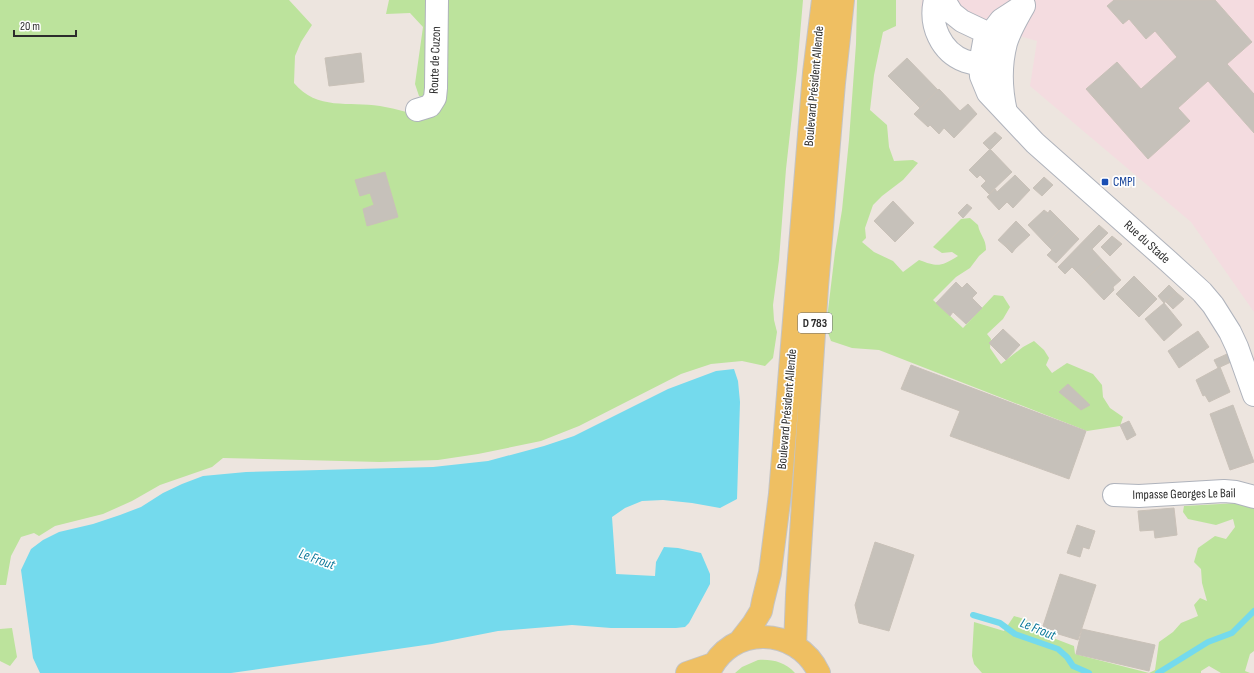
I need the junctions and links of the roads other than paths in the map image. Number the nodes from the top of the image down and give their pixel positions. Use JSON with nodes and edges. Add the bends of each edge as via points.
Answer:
{"nodes":[{"id":1,"x":436,"y":0,"type":"edge"},
{"id":2,"x":823,"y":0,"type":"edge"},
{"id":3,"x":843,"y":0,"type":"edge"},
{"id":4,"x":935,"y":0,"type":"edge"},
{"id":5,"x":944,"y":0,"type":"edge"},
{"id":6,"x":1026,"y":3,"type":"edge"},
{"id":7,"x":998,"y":38,"type":"junction"},
{"id":8,"x":980,"y":64,"type":"junction"},
{"id":9,"x":1002,"y":69,"type":"junction"},
{"id":10,"x":417,"y":110,"type":"dead end"},
{"id":11,"x":1006,"y":112,"type":"junction"},
{"id":12,"x":1254,"y":395,"type":"edge"},
{"id":13,"x":1114,"y":495,"type":"dead end"},
{"id":14,"x":1254,"y":497,"type":"edge"},
{"id":15,"x":739,"y":642,"type":"junction"},
{"id":16,"x":796,"y":646,"type":"junction"},
{"id":17,"x":711,"y":669,"type":"edge"},
{"id":18,"x":687,"y":673,"type":"edge"},
{"id":19,"x":819,"y":673,"type":"edge"}],
"edges":[{"from":1,"to":10,"type":"street","name":"Route de Cuzon","via":[[435,98],[430,106]]},
{"from":2,"to":15,"type":"main road","name":"Boulevard Président Allende","number":"D 783","via":[[814,73],[781,478],[770,572],[760,611]]},
{"from":3,"to":16,"type":"main road","name":"Boulevard Président Allende","number":"D 783","via":[[817,287]]},
{"from":4,"to":8,"type":"street","via":[[934,24],[947,50],[966,61]]},
{"from":5,"to":7,"type":"street","via":[[952,13],[962,21]]},
{"from":6,"to":7,"type":"street"},
{"from":7,"to":8,"type":"street","via":[[984,42]]},
{"from":7,"to":9,"type":"street"},
{"from":8,"to":9,"type":"street"},
{"from":8,"to":11,"type":"street","name":"Rue du Stade","via":[[981,76],[988,93]]},
{"from":9,"to":11,"type":"street"},
{"from":11,"to":12,"type":"street","name":"Rue du Stade","via":[[1035,143],[1202,292],[1230,332]]},
{"from":13,"to":14,"type":"street","name":"Impasse Georges Le Bail","via":[[1236,492]]},
{"from":15,"to":16,"type":"main road","via":[[749,638],[767,637]]},
{"from":15,"to":17,"type":"main road","via":[[728,648]]},
{"from":16,"to":19,"type":"main road","via":[[805,653]]},
{"from":17,"to":18,"type":"main road"}]}
